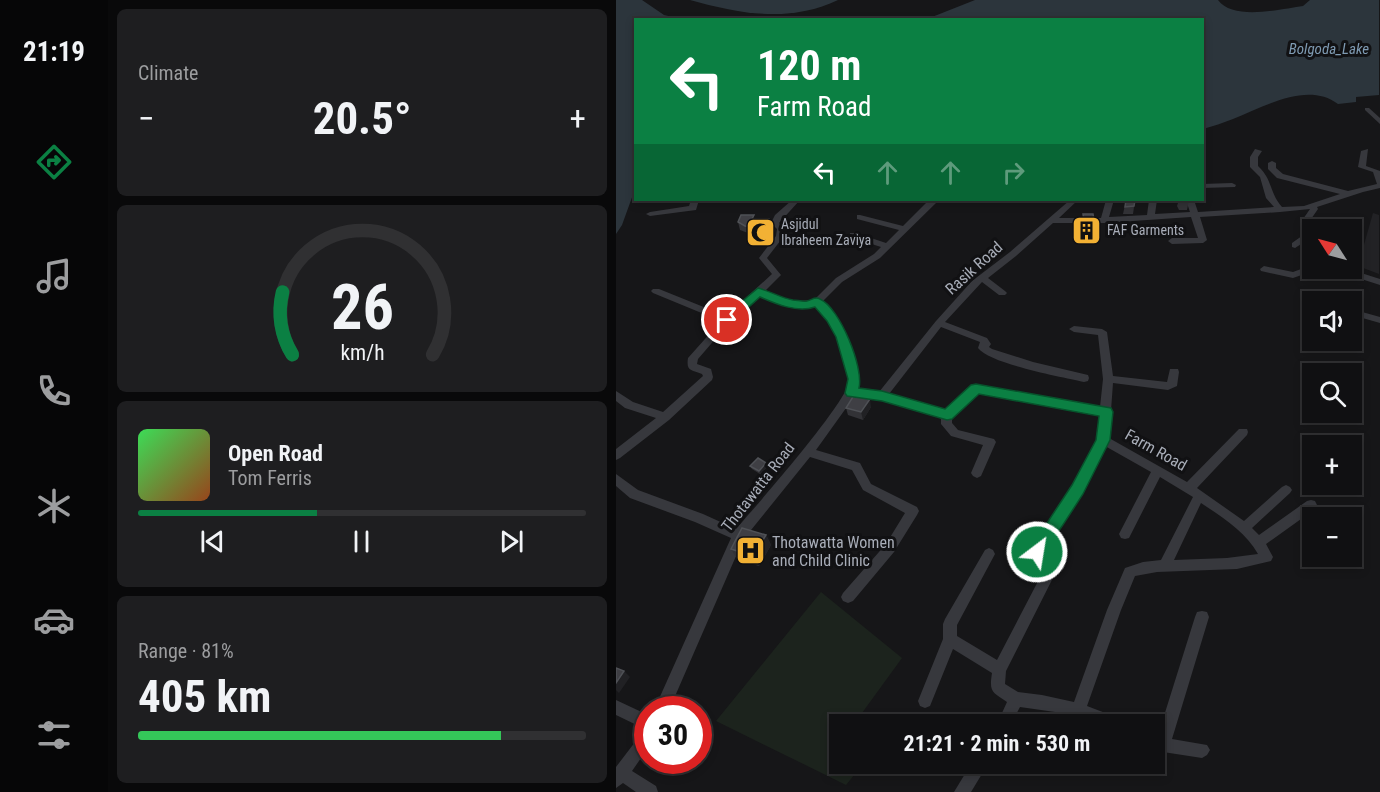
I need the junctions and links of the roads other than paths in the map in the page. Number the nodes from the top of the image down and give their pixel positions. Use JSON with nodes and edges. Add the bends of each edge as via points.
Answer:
{"nodes":[{"id":1,"x":1367,"y":109,"type":"dead end"},
{"id":2,"x":1380,"y":122,"type":"edge"},
{"id":3,"x":1258,"y":151,"type":"dead end"},
{"id":4,"x":1365,"y":151,"type":"dead end"},
{"id":5,"x":1272,"y":163,"type":"dead end"},
{"id":6,"x":1232,"y":185,"type":"dead end"},
{"id":7,"x":1380,"y":185,"type":"edge"},
{"id":8,"x":1204,"y":186,"type":"edge"},
{"id":9,"x":1345,"y":193,"type":"junction"},
{"id":10,"x":695,"y":201,"type":"edge"},
{"id":11,"x":794,"y":201,"type":"edge"},
{"id":12,"x":934,"y":201,"type":"edge"},
{"id":13,"x":1073,"y":201,"type":"edge"},
{"id":14,"x":1110,"y":201,"type":"edge"},
{"id":15,"x":1153,"y":201,"type":"edge"},
{"id":16,"x":1190,"y":201,"type":"edge"},
{"id":17,"x":1313,"y":206,"type":"junction"},
{"id":18,"x":1280,"y":210,"type":"junction"},
{"id":19,"x":650,"y":214,"type":"dead end"},
{"id":20,"x":1194,"y":215,"type":"junction"},
{"id":21,"x":860,"y":217,"type":"dead end"},
{"id":22,"x":1151,"y":218,"type":"junction"},
{"id":23,"x":1307,"y":219,"type":"edge"},
{"id":24,"x":1050,"y":220,"type":"junction"},
{"id":25,"x":1104,"y":221,"type":"junction"},
{"id":26,"x":904,"y":229,"type":"junction"},
{"id":27,"x":853,"y":236,"type":"dead end"},
{"id":28,"x":1302,"y":240,"type":"edge"},
{"id":29,"x":1172,"y":241,"type":"dead end"},
{"id":30,"x":1295,"y":245,"type":"dead end"},
{"id":31,"x":888,"y":246,"type":"junction"},
{"id":32,"x":1264,"y":269,"type":"dead end"},
{"id":33,"x":1302,"y":272,"type":"edge"},
{"id":34,"x":1362,"y":276,"type":"edge"},
{"id":35,"x":982,"y":278,"type":"junction"},
{"id":36,"x":1380,"y":282,"type":"edge"},
{"id":37,"x":656,"y":291,"type":"dead end"},
{"id":38,"x":758,"y":292,"type":"junction"},
{"id":39,"x":1002,"y":293,"type":"dead end"},
{"id":40,"x":817,"y":302,"type":"junction"},
{"id":41,"x":1362,"y":316,"type":"edge"},
{"id":42,"x":727,"y":320,"type":"junction"},
{"id":43,"x":1380,"y":320,"type":"edge"},
{"id":44,"x":939,"y":323,"type":"junction"},
{"id":45,"x":1074,"y":329,"type":"dead end"},
{"id":46,"x":1174,"y":372,"type":"dead end"},
{"id":47,"x":1084,"y":378,"type":"dead end"},
{"id":48,"x":1108,"y":379,"type":"junction"},
{"id":49,"x":851,"y":393,"type":"junction"},
{"id":50,"x":616,"y":395,"type":"edge"},
{"id":51,"x":882,"y":396,"type":"junction"},
{"id":52,"x":1106,"y":412,"type":"junction"},
{"id":53,"x":947,"y":415,"type":"junction"},
{"id":54,"x":665,"y":417,"type":"junction"},
{"id":55,"x":1243,"y":432,"type":"dead end"},
{"id":56,"x":1103,"y":440,"type":"junction"},
{"id":57,"x":808,"y":452,"type":"junction"},
{"id":58,"x":616,"y":455,"type":"edge"},
{"id":59,"x":1158,"y":470,"type":"junction"},
{"id":60,"x":977,"y":473,"type":"dead end"},
{"id":61,"x":616,"y":478,"type":"edge"},
{"id":62,"x":1286,"y":490,"type":"dead end"},
{"id":63,"x":1194,"y":492,"type":"junction"},
{"id":64,"x":1311,"y":505,"type":"dead end"},
{"id":65,"x":1244,"y":528,"type":"junction"},
{"id":66,"x":1125,"y":534,"type":"dead end"},
{"id":67,"x":738,"y":536,"type":"junction"},
{"id":68,"x":1258,"y":542,"type":"junction"},
{"id":69,"x":989,"y":554,"type":"dead end"},
{"id":70,"x":1165,"y":566,"type":"junction"},
{"id":71,"x":848,"y":597,"type":"dead end"},
{"id":72,"x":1202,"y":617,"type":"dead end"},
{"id":73,"x":950,"y":639,"type":"junction"},
{"id":74,"x":999,"y":670,"type":"junction"},
{"id":75,"x":667,"y":696,"type":"edge"},
{"id":76,"x":1016,"y":699,"type":"junction"},
{"id":77,"x":925,"y":701,"type":"dead end"},
{"id":78,"x":616,"y":706,"type":"edge"},
{"id":79,"x":1079,"y":709,"type":"junction"},
{"id":80,"x":1009,"y":714,"type":"edge"},
{"id":81,"x":1091,"y":714,"type":"edge"},
{"id":82,"x":634,"y":716,"type":"edge"},
{"id":83,"x":1165,"y":725,"type":"edge"},
{"id":84,"x":1165,"y":744,"type":"edge"},
{"id":85,"x":1202,"y":750,"type":"dead end"},
{"id":86,"x":634,"y":755,"type":"edge"},
{"id":87,"x":974,"y":774,"type":"edge"},
{"id":88,"x":619,"y":777,"type":"edge"},
{"id":89,"x":650,"y":792,"type":"edge"},
{"id":90,"x":962,"y":792,"type":"edge"}],
"edges":[{"from":1,"to":2,"type":"street"},
{"from":3,"to":18,"type":"street","via":[[1254,167],[1264,176],[1270,198]]},
{"from":4,"to":7,"type":"street","via":[[1363,167],[1376,171]]},
{"from":5,"to":9,"type":"street","via":[[1272,169],[1280,176]]},
{"from":6,"to":8,"type":"street"},
{"from":7,"to":9,"type":"street"},
{"from":9,"to":17,"type":"street"},
{"from":10,"to":19,"type":"street","via":[[693,208]]},
{"from":11,"to":38,"type":"street","via":[[778,217],[775,223],[781,229],[780,236],[763,258],[776,275]]},
{"from":12,"to":26,"type":"street"},
{"from":13,"to":24,"type":"street","name":"Rasik Road"},
{"from":14,"to":25,"type":"street"},
{"from":15,"to":22,"type":"street"},
{"from":16,"to":20,"type":"street"},
{"from":17,"to":18,"type":"street"},
{"from":17,"to":23,"type":"street"},
{"from":18,"to":20,"type":"street"},
{"from":20,"to":22,"type":"street"},
{"from":20,"to":29,"type":"street","via":[[1203,240]]},
{"from":21,"to":26,"type":"street"},
{"from":22,"to":25,"type":"street"},
{"from":24,"to":25,"type":"street"},
{"from":24,"to":35,"type":"street","name":"Rasik Road"},
{"from":26,"to":31,"type":"street"},
{"from":27,"to":31,"type":"street"},
{"from":28,"to":30,"type":"street"},
{"from":31,"to":40,"type":"street","via":[[839,280]]},
{"from":32,"to":33,"type":"street","via":[[1293,275]]},
{"from":34,"to":36,"type":"street"},
{"from":35,"to":39,"type":"street"},
{"from":35,"to":44,"type":"street","name":"Rasik Road"},
{"from":37,"to":42,"type":"street"},
{"from":38,"to":40,"type":"street","via":[[786,303]]},
{"from":38,"to":42,"type":"street"},
{"from":40,"to":49,"type":"street","via":[[842,337],[855,379]]},
{"from":41,"to":43,"type":"street"},
{"from":42,"to":54,"type":"street","via":[[693,358],[692,366],[707,372],[708,377]]},
{"from":44,"to":47,"type":"street","via":[[984,339],[984,350],[988,352]]},
{"from":44,"to":51,"type":"street","name":"Rasik Road"},
{"from":45,"to":48,"type":"street","name":"Farm Road","via":[[1102,332]]},
{"from":46,"to":48,"type":"street","via":[[1173,383],[1168,386]]},
{"from":48,"to":52,"type":"street","name":"Farm Road"},
{"from":49,"to":51,"type":"street"},
{"from":49,"to":57,"type":"street","name":"Thotawatta Road"},
{"from":50,"to":54,"type":"street","via":[[629,405]]},
{"from":51,"to":53,"type":"street"},
{"from":52,"to":53,"type":"street","via":[[976,389]]},
{"from":52,"to":56,"type":"street","name":"Farm Road"},
{"from":53,"to":60,"type":"street","via":[[946,424],[955,433],[990,442]]},
{"from":54,"to":58,"type":"street"},
{"from":55,"to":63,"type":"street"},
{"from":56,"to":59,"type":"street","name":"Farm Road"},
{"from":56,"to":74,"type":"street","via":[[1078,489],[1038,548],[1037,552],[1055,562]]},
{"from":57,"to":67,"type":"street","name":"Thotawatta Road"},
{"from":57,"to":71,"type":"street","via":[[856,466],[867,487],[913,511],[890,548]]},
{"from":59,"to":63,"type":"street","name":"Farm Road"},
{"from":59,"to":66,"type":"street"},
{"from":61,"to":67,"type":"street","via":[[634,494]]},
{"from":62,"to":65,"type":"street"},
{"from":63,"to":65,"type":"street","name":"Farm Road"},
{"from":63,"to":70,"type":"street"},
{"from":64,"to":68,"type":"street"},
{"from":65,"to":68,"type":"street","name":"Farm Road"},
{"from":67,"to":75,"type":"street","name":"Thotawatta Road"},
{"from":68,"to":70,"type":"street","via":[[1267,557],[1218,565]]},
{"from":69,"to":73,"type":"street","via":[[950,624]]},
{"from":70,"to":79,"type":"street","via":[[1137,569],[1127,576]]},
{"from":72,"to":83,"type":"street"},
{"from":73,"to":74,"type":"street"},
{"from":73,"to":77,"type":"street"},
{"from":74,"to":76,"type":"street","via":[[997,687]]},
{"from":76,"to":79,"type":"street"},
{"from":76,"to":80,"type":"street"},
{"from":78,"to":82,"type":"street"},
{"from":79,"to":81,"type":"street"},
{"from":84,"to":85,"type":"street"},
{"from":86,"to":88,"type":"street"},
{"from":87,"to":90,"type":"street"},
{"from":88,"to":89,"type":"street"}]}
